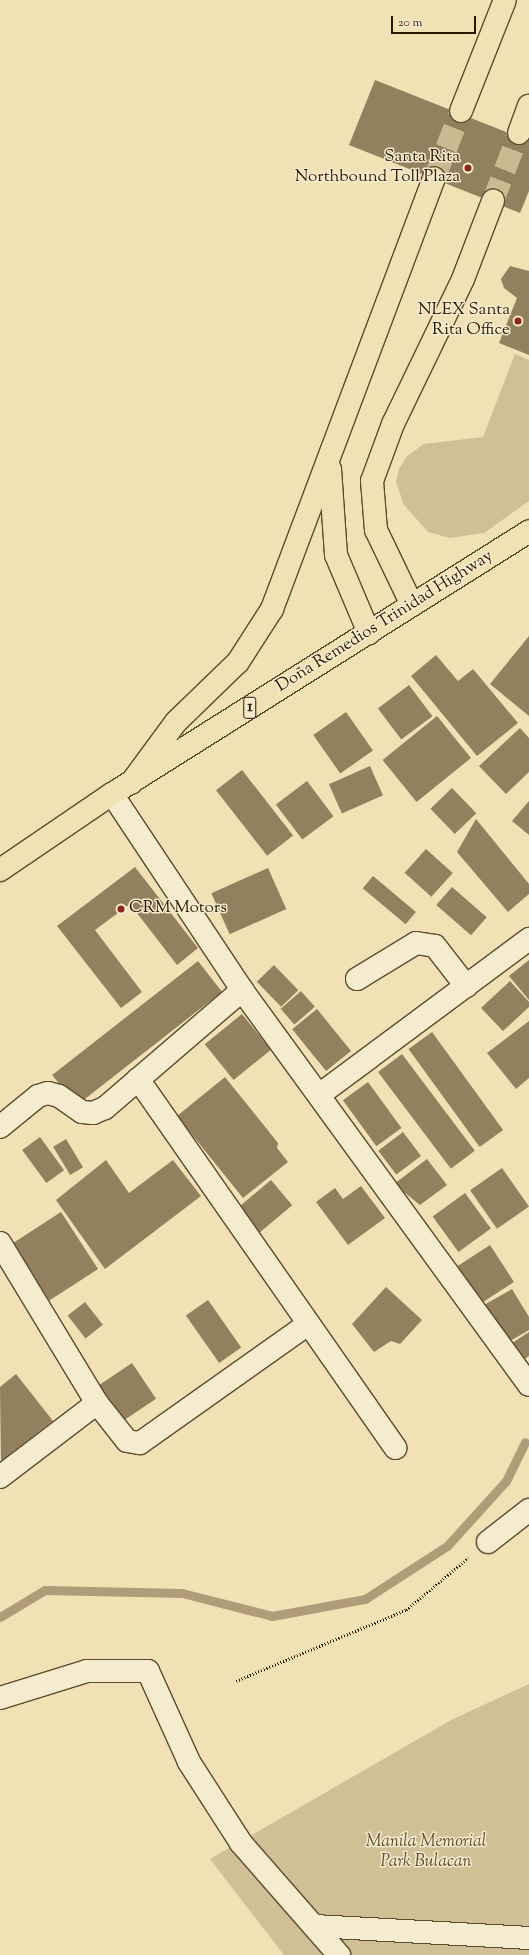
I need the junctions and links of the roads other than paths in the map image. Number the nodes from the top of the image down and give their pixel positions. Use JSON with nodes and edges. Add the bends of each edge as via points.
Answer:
{"nodes":[{"id":1,"x":505,"y":0,"type":"edge"},
{"id":2,"x":529,"y":106,"type":"edge"},
{"id":3,"x":461,"y":111,"type":"tunnel mouth"},
{"id":4,"x":519,"y":133,"type":"tunnel mouth"},
{"id":5,"x":434,"y":179,"type":"tunnel mouth"},
{"id":6,"x":493,"y":201,"type":"tunnel mouth"},
{"id":7,"x":329,"y":462,"type":"junction"},
{"id":8,"x":529,"y":531,"type":"edge"},
{"id":9,"x":412,"y":605,"type":"junction"},
{"id":10,"x":369,"y":633,"type":"junction"},
{"id":11,"x":131,"y":782,"type":"junction"},
{"id":12,"x":112,"y":794,"type":"junction"},
{"id":13,"x":0,"y":870,"type":"edge"},
{"id":14,"x":529,"y":939,"type":"edge"},
{"id":15,"x":357,"y":979,"type":"dead end"},
{"id":16,"x":466,"y":986,"type":"junction"},
{"id":17,"x":242,"y":990,"type":"junction"},
{"id":18,"x":138,"y":1080,"type":"junction"},
{"id":19,"x":319,"y":1095,"type":"junction"},
{"id":20,"x":0,"y":1128,"type":"edge"},
{"id":21,"x":0,"y":1244,"type":"edge"},
{"id":22,"x":308,"y":1324,"type":"junction"},
{"id":23,"x":529,"y":1385,"type":"edge"},
{"id":24,"x":97,"y":1403,"type":"junction"},
{"id":25,"x":394,"y":1448,"type":"dead end"},
{"id":26,"x":2,"y":1472,"type":"edge"},
{"id":27,"x":529,"y":1510,"type":"edge"},
{"id":28,"x":488,"y":1542,"type":"road end"},
{"id":29,"x":0,"y":1698,"type":"edge"},
{"id":30,"x":315,"y":1926,"type":"junction"},
{"id":31,"x":529,"y":1938,"type":"edge"},
{"id":32,"x":339,"y":1955,"type":"edge"}],
"edges":[{"from":1,"to":3,"type":"highway"},
{"from":2,"to":4,"type":"highway"},
{"from":5,"to":7,"type":"highway"},
{"from":6,"to":9,"type":"highway","via":[[463,279],[393,424],[372,481],[376,530]]},
{"from":7,"to":10,"type":"highway","via":[[336,555]]},
{"from":7,"to":11,"type":"highway","via":[[262,628],[238,662],[176,722]]},
{"from":8,"to":9,"type":"highway","name":"Doña Remedios Trinidad Highway","number":"1"},
{"from":9,"to":10,"type":"highway","name":"Doña Remedios Trinidad Highway","number":"1"},
{"from":10,"to":11,"type":"highway","name":"Doña Remedios Trinidad Highway","number":"1"},
{"from":11,"to":12,"type":"highway","name":"Doña Remedios Trinidad Highway","number":"1"},
{"from":12,"to":13,"type":"highway","name":"Doña Remedios Trinidad Highway","number":"1"},
{"from":12,"to":17,"type":"street"},
{"from":14,"to":16,"type":"street"},
{"from":15,"to":16,"type":"street","via":[[416,943],[435,946]]},
{"from":16,"to":19,"type":"street"},
{"from":17,"to":18,"type":"street"},
{"from":17,"to":19,"type":"street"},
{"from":18,"to":20,"type":"street","via":[[105,1108],[93,1113],[82,1112],[59,1096],[48,1093],[38,1096]]},
{"from":18,"to":22,"type":"street"},
{"from":19,"to":23,"type":"street"},
{"from":21,"to":24,"type":"street"},
{"from":22,"to":24,"type":"street","via":[[140,1443],[127,1441]]},
{"from":22,"to":25,"type":"street"},
{"from":24,"to":26,"type":"street"},
{"from":27,"to":28,"type":"street"},
{"from":29,"to":30,"type":"street","via":[[87,1671],[148,1671],[189,1762],[241,1843]]},
{"from":30,"to":31,"type":"street"},
{"from":30,"to":32,"type":"street"}]}
